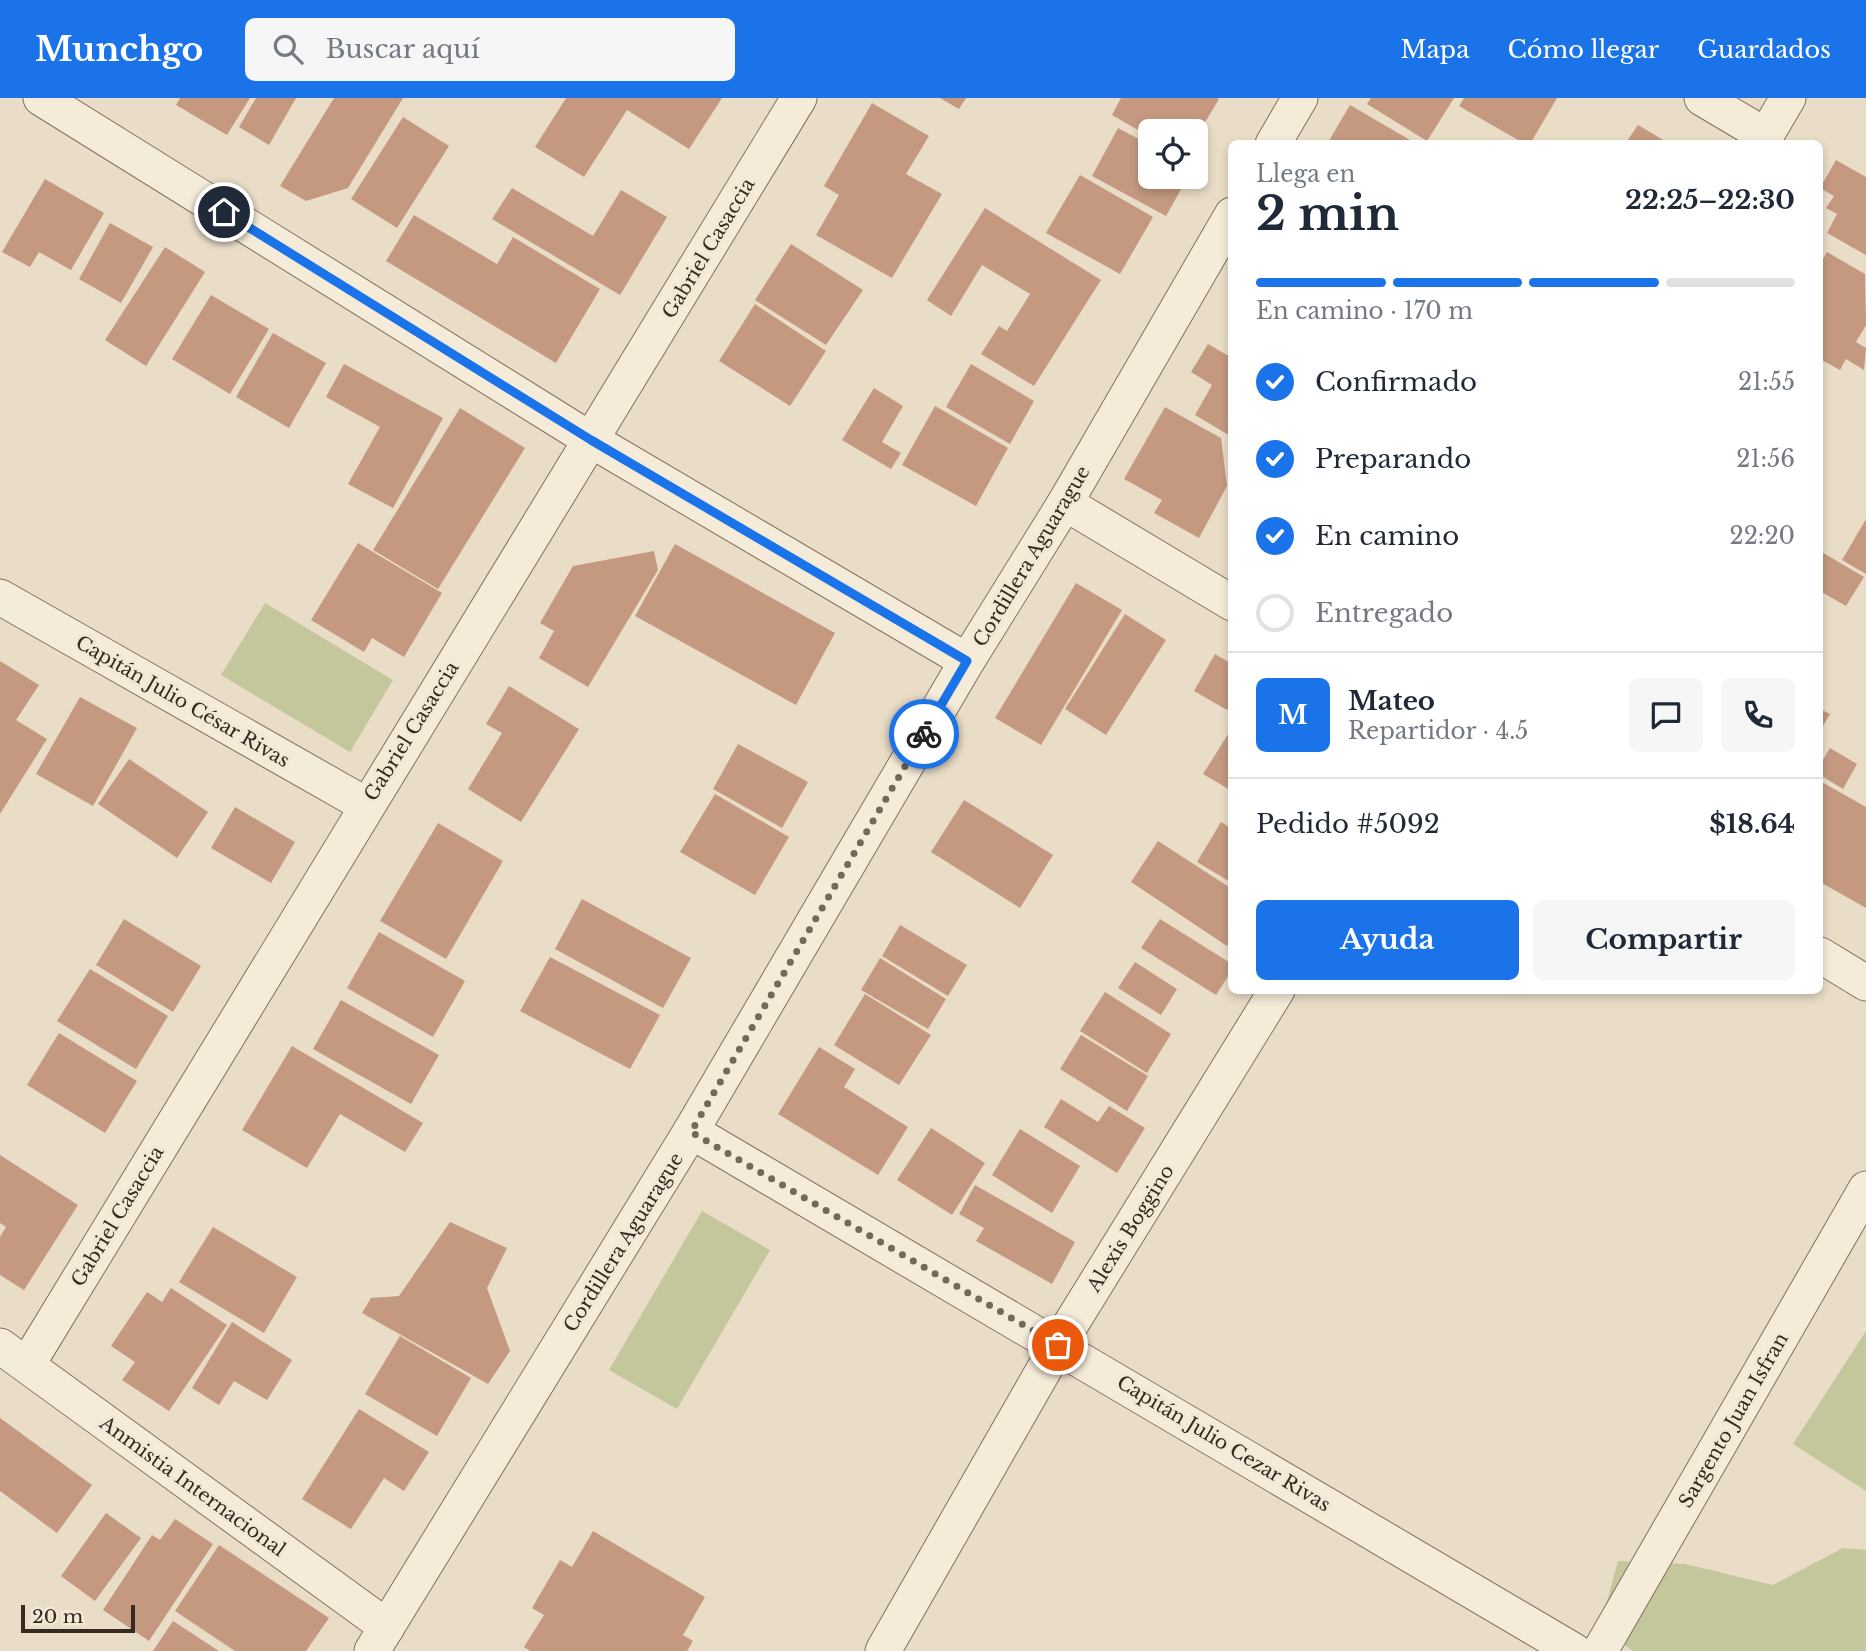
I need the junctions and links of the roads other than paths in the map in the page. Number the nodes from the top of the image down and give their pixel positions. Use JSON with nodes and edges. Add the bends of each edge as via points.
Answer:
{"nodes":[{"id":1,"x":41,"y":98,"type":"edge"},
{"id":2,"x":799,"y":98,"type":"edge"},
{"id":3,"x":1300,"y":98,"type":"edge"},
{"id":4,"x":1702,"y":98,"type":"edge"},
{"id":5,"x":1788,"y":98,"type":"edge"},
{"id":6,"x":1275,"y":140,"type":"edge"},
{"id":7,"x":1764,"y":140,"type":"edge"},
{"id":8,"x":1228,"y":222,"type":"edge"},
{"id":9,"x":591,"y":440,"type":"junction"},
{"id":10,"x":1065,"y":503,"type":"junction"},
{"id":11,"x":0,"y":597,"type":"edge"},
{"id":12,"x":1228,"y":601,"type":"edge"},
{"id":13,"x":967,"y":661,"type":"junction"},
{"id":14,"x":366,"y":805,"type":"junction"},
{"id":15,"x":1823,"y":957,"type":"edge"},
{"id":16,"x":1866,"y":983,"type":"edge"},
{"id":17,"x":1275,"y":994,"type":"edge"},
{"id":18,"x":691,"y":1132,"type":"junction"},
{"id":19,"x":1866,"y":1189,"type":"edge"},
{"id":20,"x":1058,"y":1345,"type":"junction"},
{"id":21,"x":13,"y":1356,"type":"edge"},
{"id":22,"x":380,"y":1639,"type":"edge"},
{"id":23,"x":883,"y":1651,"type":"edge"},
{"id":24,"x":1574,"y":1651,"type":"edge"},
{"id":25,"x":1600,"y":1651,"type":"edge"}],
"edges":[{"from":1,"to":9,"type":"street"},
{"from":2,"to":9,"type":"street","name":"Gabriel Casaccia"},
{"from":3,"to":6,"type":"street"},
{"from":4,"to":7,"type":"street"},
{"from":5,"to":7,"type":"street"},
{"from":8,"to":10,"type":"street","name":"Cordillera Aguarague"},
{"from":9,"to":13,"type":"street"},
{"from":9,"to":14,"type":"street","name":"Gabriel Casaccia"},
{"from":10,"to":12,"type":"street"},
{"from":10,"to":13,"type":"street","name":"Cordillera Aguarague"},
{"from":11,"to":14,"type":"street","name":"Capitán Julio César Rivas"},
{"from":13,"to":18,"type":"street","name":"Cordillera Aguarague"},
{"from":14,"to":21,"type":"street","name":"Gabriel Casaccia"},
{"from":15,"to":16,"type":"street"},
{"from":17,"to":20,"type":"street","name":"Alexis Boggino"},
{"from":18,"to":20,"type":"street","name":"Capitán Julio Cezar Rivas"},
{"from":18,"to":22,"type":"street","name":"Cordillera Aguarague"},
{"from":19,"to":25,"type":"street","name":"Sargento Juan Isfran"},
{"from":20,"to":23,"type":"street","name":"Alexis Boggino"},
{"from":20,"to":24,"type":"street","name":"Capitán Julio Cezar Rivas"},
{"from":21,"to":22,"type":"street","name":"Anmistia Internacional"}]}
